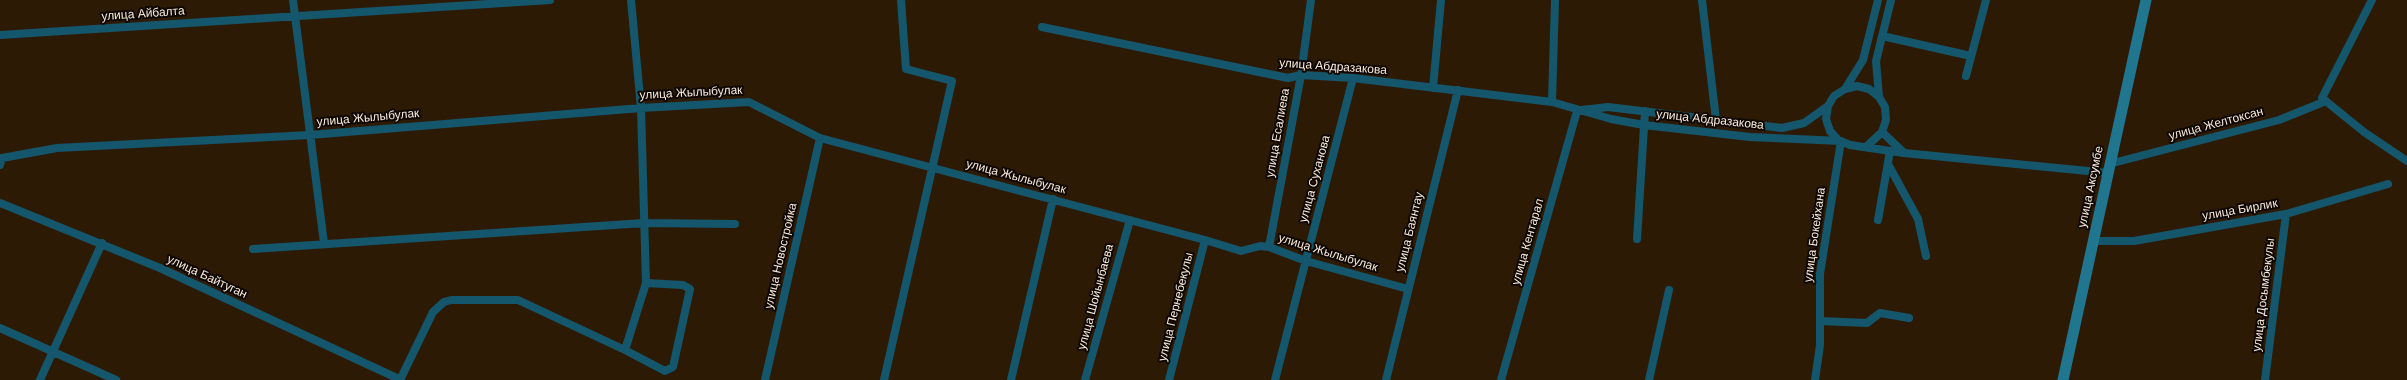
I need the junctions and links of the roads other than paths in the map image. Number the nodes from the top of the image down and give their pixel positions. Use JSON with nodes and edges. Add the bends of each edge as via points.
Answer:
{"nodes":[{"id":1,"x":293,"y":0,"type":"edge"},
{"id":2,"x":550,"y":0,"type":"edge"},
{"id":3,"x":631,"y":0,"type":"edge"},
{"id":4,"x":901,"y":0,"type":"edge"},
{"id":5,"x":1311,"y":0,"type":"edge"},
{"id":6,"x":1441,"y":0,"type":"edge"},
{"id":7,"x":1555,"y":0,"type":"edge"},
{"id":8,"x":1702,"y":0,"type":"edge"},
{"id":9,"x":1878,"y":0,"type":"edge"},
{"id":10,"x":1891,"y":0,"type":"edge"},
{"id":11,"x":1986,"y":0,"type":"edge"},
{"id":12,"x":2146,"y":0,"type":"edge"},
{"id":13,"x":2372,"y":0,"type":"edge"},
{"id":14,"x":295,"y":16,"type":"junction"},
{"id":15,"x":1042,"y":27,"type":"dead end"},
{"id":16,"x":0,"y":35,"type":"edge"},
{"id":17,"x":1882,"y":36,"type":"junction"},
{"id":18,"x":1971,"y":56,"type":"junction"},
{"id":19,"x":1300,"y":75,"type":"junction"},
{"id":20,"x":1966,"y":76,"type":"dead end"},
{"id":21,"x":1353,"y":78,"type":"junction"},
{"id":22,"x":1433,"y":88,"type":"junction"},
{"id":23,"x":1845,"y":89,"type":"junction"},
{"id":24,"x":1458,"y":90,"type":"junction"},
{"id":25,"x":1879,"y":96,"type":"junction"},
{"id":26,"x":1552,"y":102,"type":"junction"},
{"id":27,"x":2326,"y":102,"type":"junction"},
{"id":28,"x":1828,"y":106,"type":"junction"},
{"id":29,"x":641,"y":108,"type":"junction"},
{"id":30,"x":1577,"y":111,"type":"junction"},
{"id":31,"x":1645,"y":111,"type":"junction"},
{"id":32,"x":1716,"y":120,"type":"junction"},
{"id":33,"x":1644,"y":125,"type":"junction"},
{"id":34,"x":1882,"y":132,"type":"junction"},
{"id":35,"x":310,"y":135,"type":"junction"},
{"id":36,"x":820,"y":138,"type":"junction"},
{"id":37,"x":1841,"y":141,"type":"junction"},
{"id":38,"x":1866,"y":147,"type":"junction"},
{"id":39,"x":1890,"y":151,"type":"junction"},
{"id":40,"x":1904,"y":153,"type":"junction"},
{"id":41,"x":2407,"y":161,"type":"edge"},
{"id":42,"x":1888,"y":164,"type":"junction"},
{"id":43,"x":0,"y":165,"type":"edge"},
{"id":44,"x":931,"y":167,"type":"junction"},
{"id":45,"x":2109,"y":168,"type":"junction"},
{"id":46,"x":2388,"y":184,"type":"dead end"},
{"id":47,"x":1053,"y":199,"type":"junction"},
{"id":48,"x":0,"y":202,"type":"edge"},
{"id":49,"x":2286,"y":214,"type":"junction"},
{"id":50,"x":1130,"y":220,"type":"junction"},
{"id":51,"x":1878,"y":220,"type":"dead end"},
{"id":52,"x":644,"y":224,"type":"junction"},
{"id":53,"x":735,"y":224,"type":"dead end"},
{"id":54,"x":1637,"y":239,"type":"dead end"},
{"id":55,"x":1205,"y":240,"type":"junction"},
{"id":56,"x":2093,"y":241,"type":"junction"},
{"id":57,"x":102,"y":243,"type":"junction"},
{"id":58,"x":324,"y":243,"type":"junction"},
{"id":59,"x":1269,"y":247,"type":"junction"},
{"id":60,"x":253,"y":249,"type":"dead end"},
{"id":61,"x":1926,"y":256,"type":"dead end"},
{"id":62,"x":1306,"y":261,"type":"junction"},
{"id":63,"x":646,"y":283,"type":"junction"},
{"id":64,"x":1408,"y":289,"type":"junction"},
{"id":65,"x":1669,"y":290,"type":"dead end"},
{"id":66,"x":1909,"y":318,"type":"dead end"},
{"id":67,"x":1820,"y":321,"type":"junction"},
{"id":68,"x":0,"y":328,"type":"edge"},
{"id":69,"x":625,"y":350,"type":"junction"},
{"id":70,"x":52,"y":352,"type":"junction"},
{"id":71,"x":40,"y":380,"type":"edge"},
{"id":72,"x":116,"y":380,"type":"edge"},
{"id":73,"x":400,"y":380,"type":"edge"},
{"id":74,"x":765,"y":380,"type":"edge"},
{"id":75,"x":884,"y":380,"type":"edge"},
{"id":76,"x":1011,"y":380,"type":"edge"},
{"id":77,"x":1085,"y":380,"type":"edge"},
{"id":78,"x":1170,"y":380,"type":"edge"},
{"id":79,"x":1275,"y":380,"type":"edge"},
{"id":80,"x":1386,"y":380,"type":"edge"},
{"id":81,"x":1501,"y":380,"type":"edge"},
{"id":82,"x":1649,"y":380,"type":"edge"},
{"id":83,"x":1815,"y":380,"type":"edge"},
{"id":84,"x":2062,"y":380,"type":"edge"},
{"id":85,"x":2265,"y":380,"type":"edge"}],
"edges":[{"from":1,"to":14,"type":"street"},
{"from":2,"to":14,"type":"street","name":"улица Айбалта"},
{"from":3,"to":29,"type":"street"},
{"from":4,"to":44,"type":"street","via":[[906,69],[952,80]]},
{"from":5,"to":19,"type":"street","name":"улица Есалиева"},
{"from":6,"to":22,"type":"street"},
{"from":7,"to":26,"type":"street"},
{"from":8,"to":32,"type":"street"},
{"from":9,"to":23,"type":"street","via":[[1863,60]]},
{"from":10,"to":17,"type":"street"},
{"from":11,"to":18,"type":"street"},
{"from":12,"to":45,"type":"main road","name":"улица Аксумбе"},
{"from":13,"to":27,"type":"street","via":[[2322,98]]},
{"from":14,"to":16,"type":"street","name":"улица Айбалта"},
{"from":14,"to":35,"type":"street"},
{"from":15,"to":19,"type":"street","name":"улица Абдразакова","via":[[1288,78]]},
{"from":17,"to":18,"type":"street"},
{"from":17,"to":25,"type":"street","via":[[1876,61]]},
{"from":18,"to":20,"type":"street"},
{"from":19,"to":21,"type":"street","name":"улица Абдразакова"},
{"from":19,"to":59,"type":"street","name":"улица Есалиева"},
{"from":21,"to":22,"type":"street","name":"улица Абдразакова"},
{"from":21,"to":62,"type":"street","name":"улица Суханова"},
{"from":22,"to":24,"type":"street","name":"улица Абдразакова"},
{"from":23,"to":25,"type":"street","via":[[1857,86],[1869,89]]},
{"from":23,"to":28,"type":"street","via":[[1834,96]]},
{"from":24,"to":26,"type":"street","name":"улица Абдразакова"},
{"from":24,"to":64,"type":"street","name":"улица Баянтау"},
{"from":25,"to":34,"type":"street","via":[[1886,114]]},
{"from":26,"to":30,"type":"street","name":"улица Абдразакова"},
{"from":27,"to":41,"type":"street"},
{"from":27,"to":45,"type":"street","name":"улица Желтоксан","via":[[2279,120]]},
{"from":28,"to":32,"type":"street","name":"улица Абдразакова","via":[[1804,123],[1782,128]]},
{"from":28,"to":37,"type":"street","via":[[1826,119],[1830,130]]},
{"from":29,"to":35,"type":"street","name":"улица Жылыбулак"},
{"from":29,"to":36,"type":"street","name":"улица Жылыбулак","via":[[750,102]]},
{"from":29,"to":52,"type":"street"},
{"from":30,"to":31,"type":"street","name":"улица Абдразакова","via":[[1608,107]]},
{"from":30,"to":33,"type":"street","name":"улица Абдразакова"},
{"from":30,"to":81,"type":"street","name":"улица Кентарал"},
{"from":31,"to":32,"type":"street","name":"улица Абдразакова"},
{"from":31,"to":33,"type":"street"},
{"from":33,"to":37,"type":"street","name":"улица Абдразакова","via":[[1750,137]]},
{"from":33,"to":54,"type":"street"},
{"from":34,"to":38,"type":"street"},
{"from":34,"to":40,"type":"street"},
{"from":35,"to":43,"type":"street","name":"улица Жылыбулак","via":[[57,148],[2,158]]},
{"from":35,"to":58,"type":"street"},
{"from":36,"to":44,"type":"street","name":"улица Жылыбулак"},
{"from":36,"to":74,"type":"street","name":"улица Новостройка"},
{"from":37,"to":38,"type":"street"},
{"from":37,"to":67,"type":"street","name":"улица Бокейхана","via":[[1820,274]]},
{"from":38,"to":39,"type":"street"},
{"from":39,"to":40,"type":"street"},
{"from":39,"to":42,"type":"street"},
{"from":40,"to":45,"type":"street"},
{"from":42,"to":51,"type":"street"},
{"from":42,"to":61,"type":"street","via":[[1918,219]]},
{"from":44,"to":47,"type":"street","name":"улица Жылыбулак"},
{"from":44,"to":75,"type":"street"},
{"from":45,"to":56,"type":"main road","name":"улица Аксумбе"},
{"from":46,"to":49,"type":"street","name":"улица Бирлик"},
{"from":47,"to":50,"type":"street","name":"улица Жылыбулак"},
{"from":47,"to":76,"type":"street"},
{"from":48,"to":57,"type":"street","name":"улица Байтуган"},
{"from":49,"to":56,"type":"street","name":"улица Бирлик","via":[[2134,241]]},
{"from":49,"to":85,"type":"street","name":"улица Досымбекулы"},
{"from":50,"to":55,"type":"street","name":"улица Жылыбулак"},
{"from":50,"to":77,"type":"street","name":"улица Шойынбаева"},
{"from":52,"to":53,"type":"street"},
{"from":52,"to":58,"type":"street"},
{"from":52,"to":63,"type":"street"},
{"from":55,"to":59,"type":"street","name":"улица Жылыбулак","via":[[1241,251],[1260,246]]},
{"from":55,"to":78,"type":"street","name":"улица Пернебекулы"},
{"from":56,"to":84,"type":"main road","name":"улица Аксумбе"},
{"from":57,"to":70,"type":"street"},
{"from":57,"to":73,"type":"street","name":"улица Байтуган"},
{"from":58,"to":60,"type":"street"},
{"from":59,"to":62,"type":"street","name":"улица Жылыбулак"},
{"from":62,"to":64,"type":"street","name":"улица Жылыбулак"},
{"from":62,"to":79,"type":"street","name":"улица Суханова"},
{"from":63,"to":69,"type":"street"},
{"from":63,"to":69,"type":"street","via":[[683,285],[690,289],[673,367],[665,371]]},
{"from":64,"to":80,"type":"street","name":"улица Баянтау"},
{"from":65,"to":82,"type":"street"},
{"from":66,"to":67,"type":"street","via":[[1880,313],[1867,323]]},
{"from":67,"to":83,"type":"street","name":"улица Бокейхана","via":[[1820,345]]},
{"from":68,"to":70,"type":"street"},
{"from":69,"to":73,"type":"street","via":[[518,300],[451,300],[444,302],[433,312]]},
{"from":70,"to":71,"type":"street"},
{"from":70,"to":72,"type":"street"}]}
